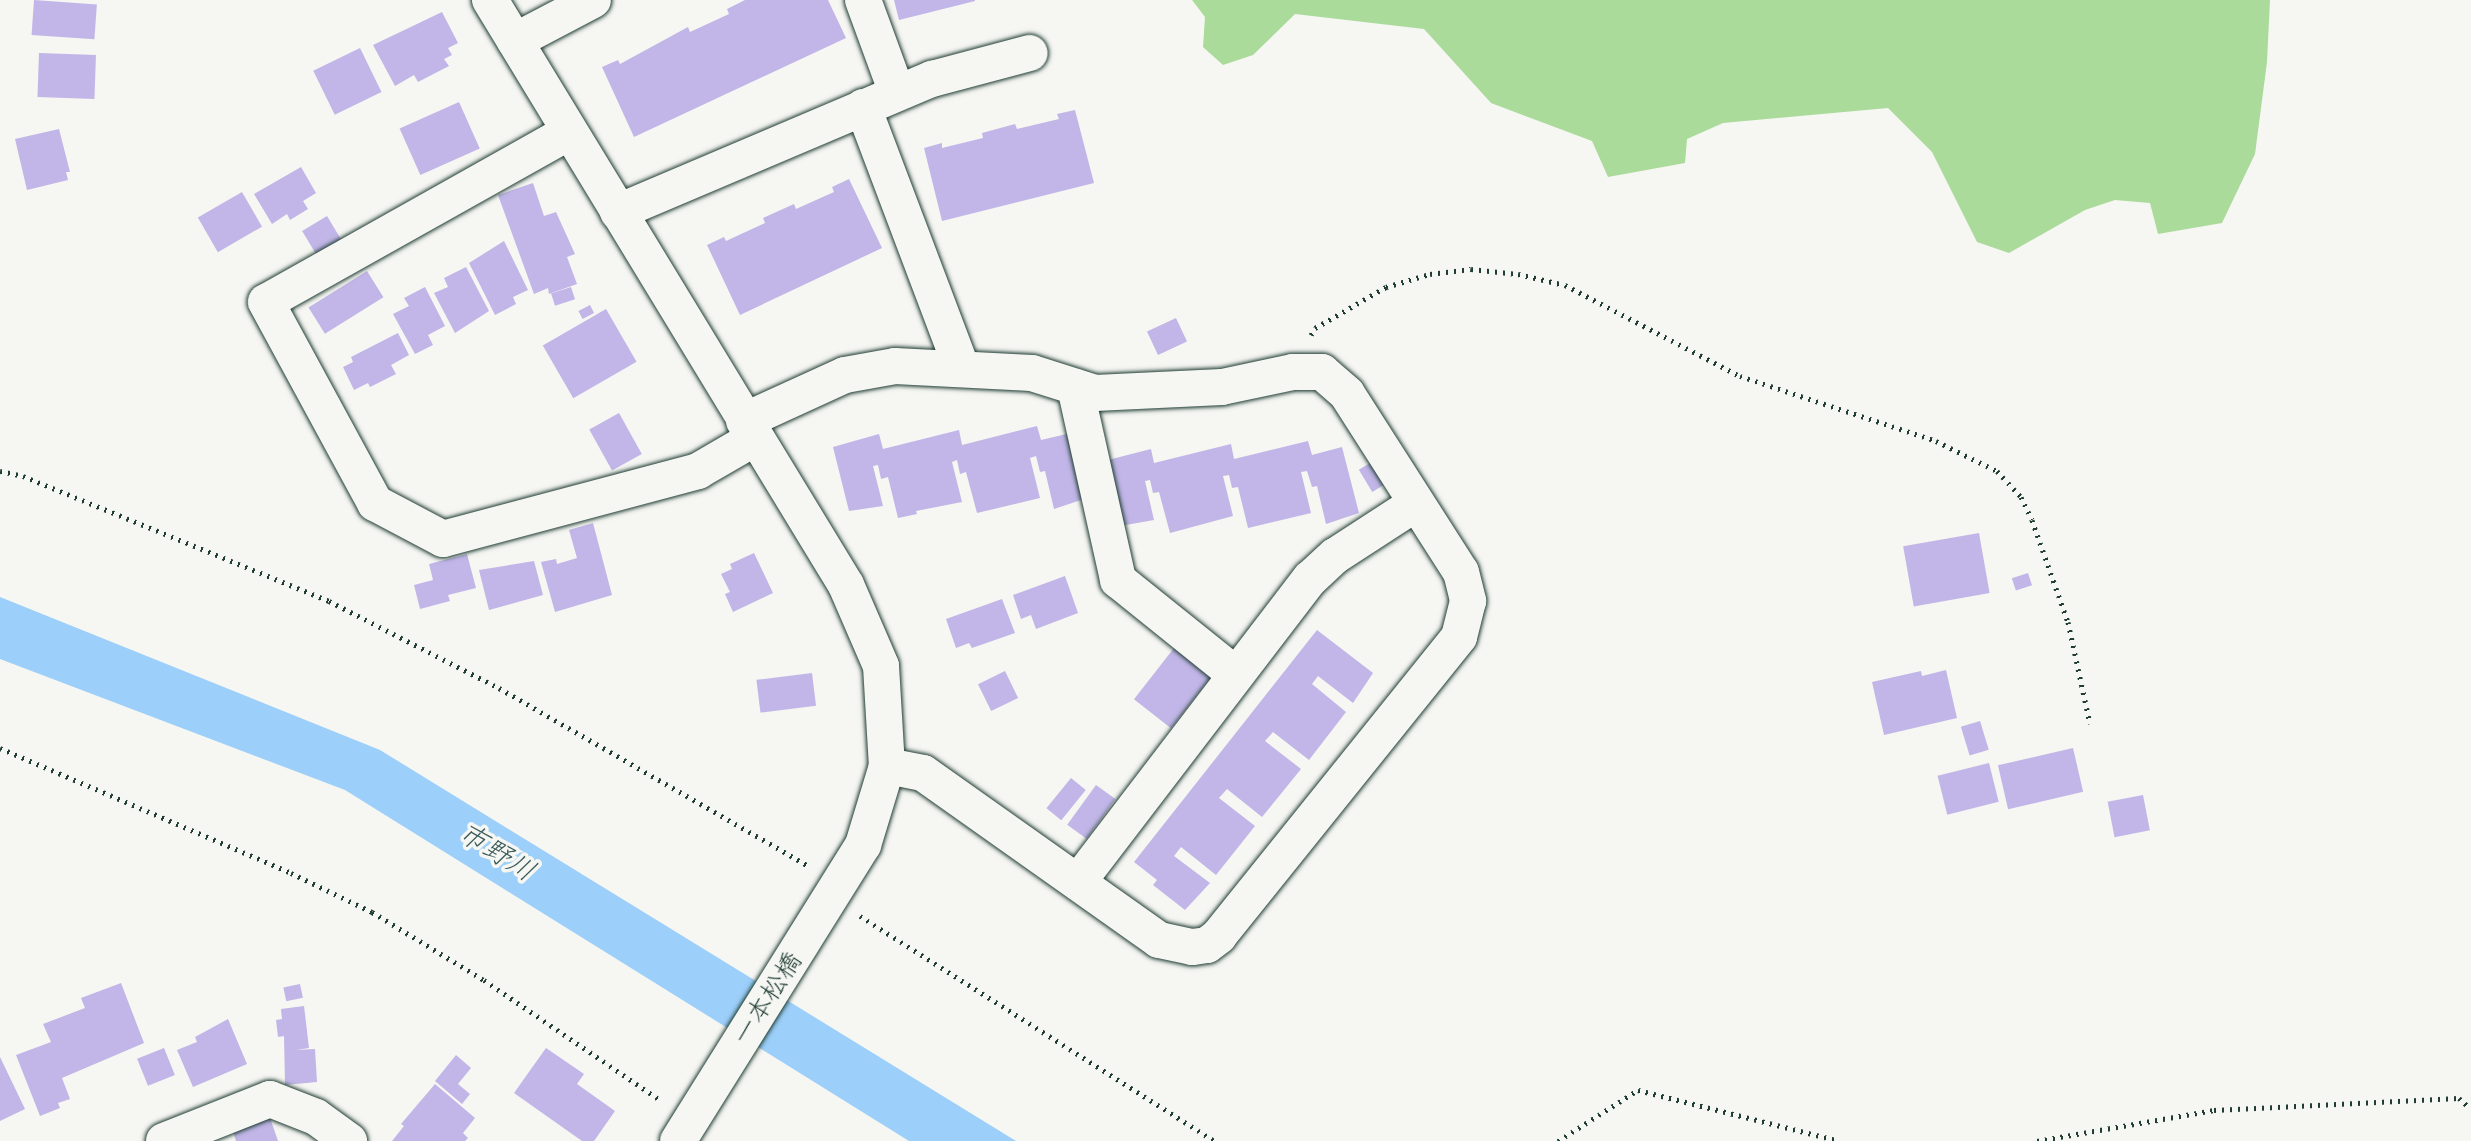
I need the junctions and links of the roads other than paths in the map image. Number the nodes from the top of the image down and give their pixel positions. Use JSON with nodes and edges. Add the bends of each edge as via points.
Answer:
{"nodes":[{"id":1,"x":490,"y":0,"type":"edge"},
{"id":2,"x":593,"y":0,"type":"edge"},
{"id":3,"x":863,"y":0,"type":"edge"},
{"id":4,"x":515,"y":41,"type":"junction"},
{"id":5,"x":1030,"y":53,"type":"dead end"},
{"id":6,"x":897,"y":93,"type":"junction"},
{"id":7,"x":863,"y":107,"type":"junction"},
{"id":8,"x":569,"y":132,"type":"junction"},
{"id":9,"x":618,"y":212,"type":"junction"},
{"id":10,"x":961,"y":366,"type":"junction"},
{"id":11,"x":1075,"y":387,"type":"junction"},
{"id":12,"x":749,"y":430,"type":"junction"},
{"id":13,"x":1415,"y":504,"type":"junction"},
{"id":14,"x":1236,"y":675,"type":"junction"},
{"id":15,"x":887,"y":766,"type":"junction"},
{"id":16,"x":1078,"y":882,"type":"junction"},
{"id":17,"x":692,"y":1119,"type":"edge"},
{"id":18,"x":164,"y":1141,"type":"edge"},
{"id":19,"x":349,"y":1141,"type":"edge"}],
"edges":[{"from":1,"to":4,"type":"street"},
{"from":2,"to":4,"type":"street"},
{"from":3,"to":6,"type":"street"},
{"from":4,"to":8,"type":"street"},
{"from":5,"to":6,"type":"street"},
{"from":6,"to":7,"type":"street"},
{"from":7,"to":9,"type":"street"},
{"from":7,"to":10,"type":"street"},
{"from":8,"to":9,"type":"street"},
{"from":8,"to":12,"type":"street","via":[[266,302],[375,503],[443,539],[698,471]]},
{"from":9,"to":12,"type":"street"},
{"from":10,"to":11,"type":"street","via":[[1032,373]]},
{"from":10,"to":12,"type":"street","via":[[895,366],[845,375]]},
{"from":11,"to":13,"type":"street","via":[[1095,393],[1222,387],[1293,372],[1322,372],[1347,394]]},
{"from":11,"to":14,"type":"street","via":[[1118,580]]},
{"from":12,"to":15,"type":"street","via":[[864,622],[881,666]]},
{"from":13,"to":14,"type":"street","via":[[1335,556],[1310,579]]},
{"from":13,"to":16,"type":"street","via":[[1461,572],[1468,601],[1459,637],[1219,936],[1192,947],[1159,940]]},
{"from":14,"to":16,"type":"street"},
{"from":15,"to":16,"type":"street","via":[[923,773]]},
{"from":15,"to":17,"type":"street","name":"一本松橋","via":[[863,845]]},
{"from":18,"to":19,"type":"street","via":[[270,1099],[316,1117]]}]}
